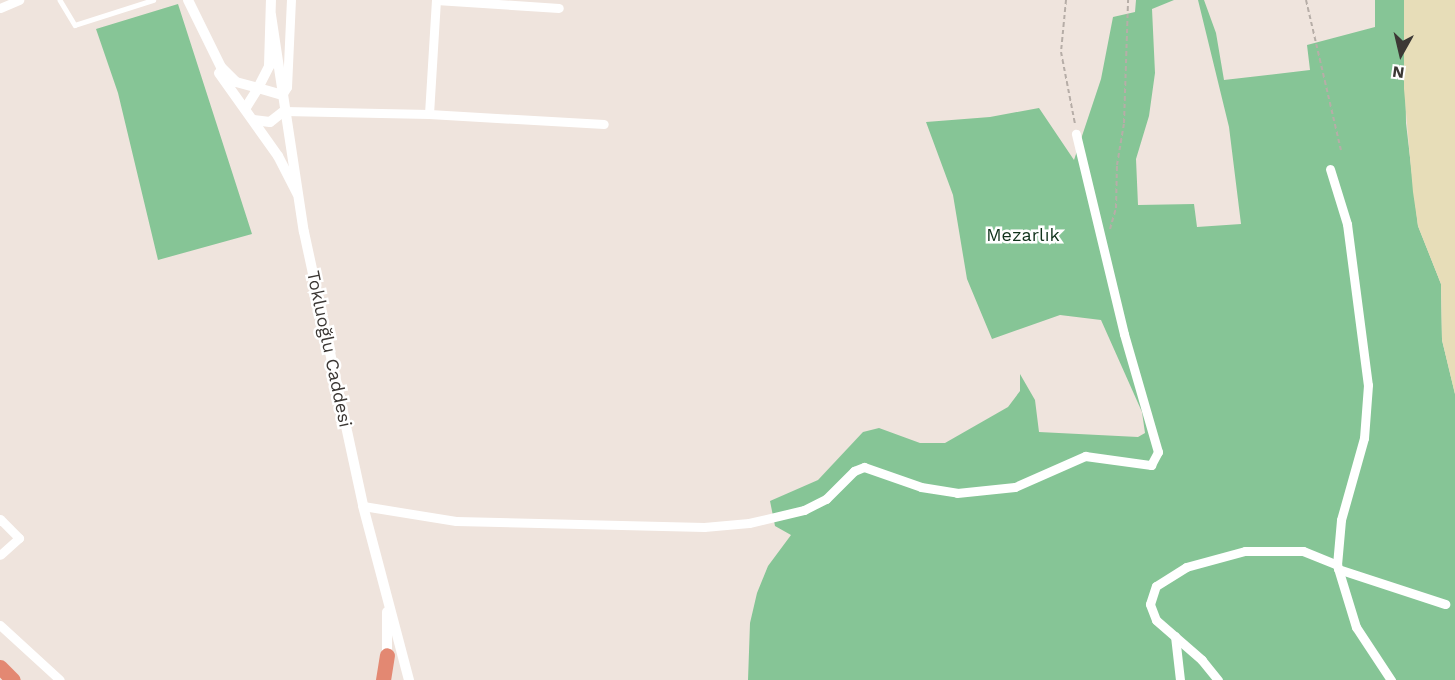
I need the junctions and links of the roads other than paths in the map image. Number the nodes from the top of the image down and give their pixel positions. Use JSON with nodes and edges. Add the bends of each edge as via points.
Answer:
{"nodes":[{"id":1,"x":19,"y":0,"type":"edge"},
{"id":2,"x":60,"y":0,"type":"edge"},
{"id":3,"x":153,"y":0,"type":"edge"},
{"id":4,"x":188,"y":0,"type":"edge"},
{"id":5,"x":271,"y":0,"type":"edge"},
{"id":6,"x":291,"y":0,"type":"edge"},
{"id":7,"x":436,"y":0,"type":"edge"},
{"id":8,"x":0,"y":8,"type":"edge"},
{"id":9,"x":559,"y":8,"type":"dead end"},
{"id":10,"x":271,"y":15,"type":"junction"},
{"id":11,"x":213,"y":55,"type":"junction"},
{"id":12,"x":258,"y":88,"type":"junction"},
{"id":13,"x":282,"y":95,"type":"junction"},
{"id":14,"x":245,"y":109,"type":"junction"},
{"id":15,"x":284,"y":111,"type":"junction"},
{"id":16,"x":429,"y":114,"type":"junction"},
{"id":17,"x":253,"y":120,"type":"junction"},
{"id":18,"x":604,"y":124,"type":"dead end"},
{"id":19,"x":1076,"y":134,"type":"road end"},
{"id":20,"x":1330,"y":169,"type":"dead end"},
{"id":21,"x":298,"y":195,"type":"junction"},
{"id":22,"x":363,"y":506,"type":"junction"},
{"id":23,"x":0,"y":519,"type":"edge"},
{"id":24,"x":0,"y":555,"type":"edge"},
{"id":25,"x":1338,"y":567,"type":"junction"},
{"id":26,"x":387,"y":597,"type":"junction"},
{"id":27,"x":1445,"y":604,"type":"dead end"},
{"id":28,"x":0,"y":625,"type":"edge"},
{"id":29,"x":1175,"y":636,"type":"junction"},
{"id":30,"x":387,"y":655,"type":"junction"},
{"id":31,"x":0,"y":667,"type":"edge"},
{"id":32,"x":13,"y":680,"type":"edge"},
{"id":33,"x":60,"y":680,"type":"edge"},
{"id":34,"x":382,"y":680,"type":"edge"},
{"id":35,"x":387,"y":680,"type":"edge"},
{"id":36,"x":409,"y":680,"type":"edge"},
{"id":37,"x":1180,"y":680,"type":"edge"},
{"id":38,"x":1218,"y":680,"type":"edge"},
{"id":39,"x":1390,"y":680,"type":"edge"}],
"edges":[{"from":1,"to":8,"type":"street"},
{"from":2,"to":3,"type":"lane","via":[[75,25]]},
{"from":4,"to":11,"type":"street"},
{"from":5,"to":10,"type":"street","name":"Tokluoğlu Caddesi"},
{"from":6,"to":13,"type":"street","via":[[287,87]]},
{"from":7,"to":9,"type":"street"},
{"from":7,"to":16,"type":"street"},
{"from":10,"to":12,"type":"street","name":"Tokluoğlu Caddesi","via":[[269,66]]},
{"from":10,"to":13,"type":"street","name":"Tokluoğlu Caddesi"},
{"from":11,"to":12,"type":"street","via":[[236,82]]},
{"from":11,"to":14,"type":"street","via":[[218,71]]},
{"from":12,"to":13,"type":"street"},
{"from":12,"to":14,"type":"street"},
{"from":13,"to":15,"type":"street","name":"Tokluoğlu Caddesi"},
{"from":14,"to":17,"type":"street"},
{"from":15,"to":16,"type":"street"},
{"from":15,"to":17,"type":"street","via":[[270,122]]},
{"from":15,"to":21,"type":"street","name":"Tokluoğlu Caddesi"},
{"from":16,"to":18,"type":"street"},
{"from":17,"to":21,"type":"street"},
{"from":19,"to":22,"type":"street","via":[[1158,452],[1150,465],[1138,466],[1111,456],[1085,456],[1015,487],[967,493],[927,489],[864,467],[854,471],[826,499],[804,510],[749,523],[704,526],[456,521]]},
{"from":20,"to":25,"type":"street","via":[[1347,224],[1368,385],[1364,438],[1341,520]]},
{"from":21,"to":22,"type":"street","name":"Tokluoğlu Caddesi"},
{"from":22,"to":26,"type":"street","name":"Tokluoğlu Caddesi"},
{"from":23,"to":24,"type":"street","via":[[19,538]]},
{"from":25,"to":27,"type":"street"},
{"from":25,"to":29,"type":"street","via":[[1311,553],[1261,549],[1186,567],[1156,586],[1150,599],[1156,620]]},
{"from":25,"to":39,"type":"street","via":[[1356,627]]},
{"from":26,"to":30,"type":"street"},
{"from":26,"to":36,"type":"street","name":"Tokluoğlu Caddesi"},
{"from":28,"to":33,"type":"street"},
{"from":29,"to":37,"type":"street"},
{"from":29,"to":38,"type":"street"},
{"from":30,"to":34,"type":"highway"},
{"from":30,"to":35,"type":"street"},
{"from":31,"to":32,"type":"highway"}]}
